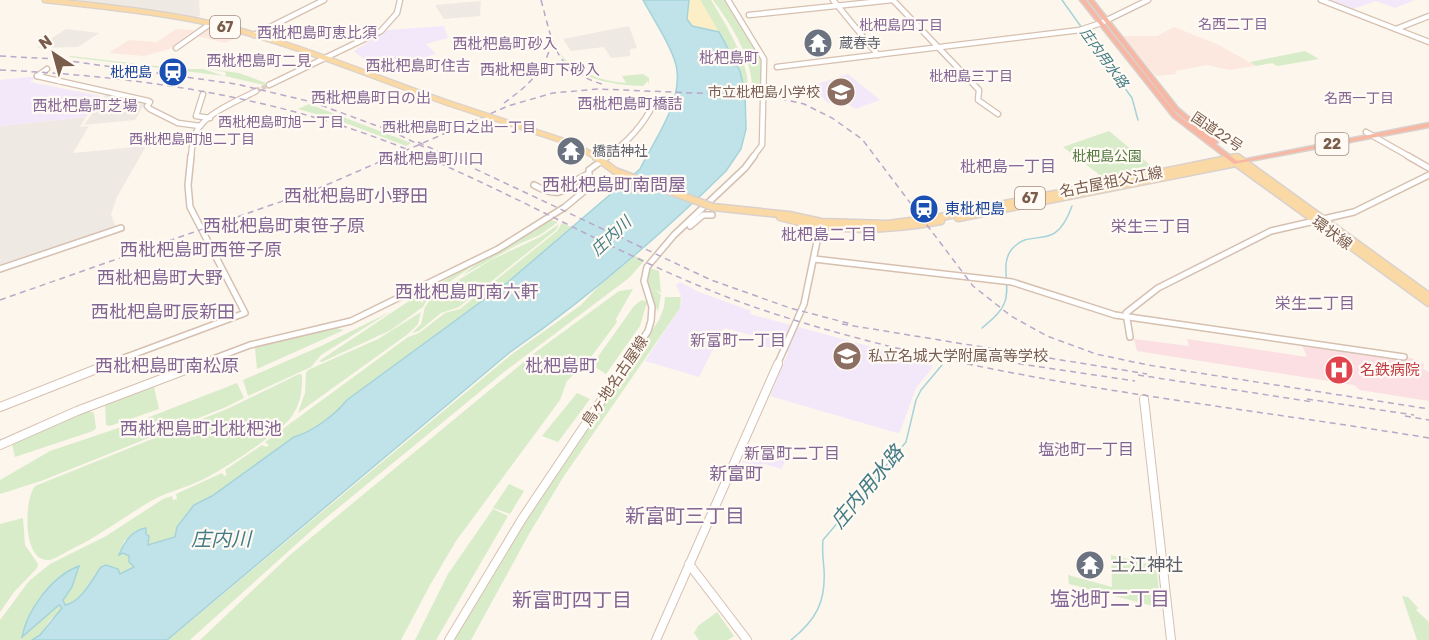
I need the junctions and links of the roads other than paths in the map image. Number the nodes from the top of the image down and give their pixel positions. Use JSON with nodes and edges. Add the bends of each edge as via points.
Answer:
{"nodes":[{"id":1,"x":45,"y":0,"type":"edge"},
{"id":2,"x":324,"y":0,"type":"edge"},
{"id":3,"x":400,"y":0,"type":"edge"},
{"id":4,"x":728,"y":0,"type":"edge"},
{"id":5,"x":833,"y":0,"type":"edge"},
{"id":6,"x":893,"y":0,"type":"edge"},
{"id":7,"x":1082,"y":0,"type":"edge"},
{"id":8,"x":1090,"y":0,"type":"edge"},
{"id":9,"x":1148,"y":0,"type":"edge"},
{"id":10,"x":1321,"y":0,"type":"edge"},
{"id":11,"x":67,"y":1,"type":"edge"},
{"id":12,"x":838,"y":6,"type":"junction"},
{"id":13,"x":749,"y":15,"type":"dead end"},
{"id":14,"x":1429,"y":16,"type":"edge"},
{"id":15,"x":1104,"y":22,"type":"junction"},
{"id":16,"x":210,"y":24,"type":"junction"},
{"id":17,"x":1395,"y":29,"type":"junction"},
{"id":18,"x":254,"y":35,"type":"junction"},
{"id":19,"x":1429,"y":42,"type":"edge"},
{"id":20,"x":176,"y":48,"type":"dead end"},
{"id":21,"x":938,"y":48,"type":"junction"},
{"id":22,"x":878,"y":55,"type":"junction"},
{"id":23,"x":324,"y":58,"type":"junction"},
{"id":24,"x":777,"y":67,"type":"dead end"},
{"id":25,"x":47,"y":69,"type":"dead end"},
{"id":26,"x":269,"y":85,"type":"tunnel mouth"},
{"id":27,"x":256,"y":91,"type":"tunnel mouth"},
{"id":28,"x":203,"y":94,"type":"dead end"},
{"id":29,"x":646,"y":99,"type":"dead end"},
{"id":30,"x":998,"y":114,"type":"dead end"},
{"id":31,"x":210,"y":118,"type":"junction"},
{"id":32,"x":1429,"y":120,"type":"edge"},
{"id":33,"x":1429,"y":125,"type":"edge"},
{"id":34,"x":200,"y":126,"type":"junction"},
{"id":35,"x":1370,"y":134,"type":"junction"},
{"id":36,"x":600,"y":160,"type":"junction"},
{"id":37,"x":1236,"y":160,"type":"junction"},
{"id":38,"x":1429,"y":168,"type":"edge"},
{"id":39,"x":589,"y":174,"type":"junction"},
{"id":40,"x":1429,"y":175,"type":"edge"},
{"id":41,"x":534,"y":185,"type":"dead end"},
{"id":42,"x":712,"y":215,"type":"dead end"},
{"id":43,"x":1318,"y":220,"type":"junction"},
{"id":44,"x":821,"y":224,"type":"junction"},
{"id":45,"x":121,"y":228,"type":"dead end"},
{"id":46,"x":681,"y":229,"type":"junction"},
{"id":47,"x":814,"y":259,"type":"junction"},
{"id":48,"x":0,"y":269,"type":"edge"},
{"id":49,"x":1429,"y":296,"type":"edge"},
{"id":50,"x":1429,"y":303,"type":"edge"},
{"id":51,"x":1126,"y":316,"type":"junction"},
{"id":52,"x":1130,"y":337,"type":"dead end"},
{"id":53,"x":1404,"y":357,"type":"dead end"},
{"id":54,"x":1144,"y":399,"type":"dead end"},
{"id":55,"x":0,"y":407,"type":"edge"},
{"id":56,"x":0,"y":445,"type":"edge"},
{"id":57,"x":689,"y":564,"type":"junction"},
{"id":58,"x":449,"y":640,"type":"edge"},
{"id":59,"x":656,"y":640,"type":"edge"},
{"id":60,"x":747,"y":640,"type":"edge"},
{"id":61,"x":1171,"y":640,"type":"edge"}],
"edges":[{"from":1,"to":11,"type":"main road","name":"名古屋祖父江線","number":"67"},
{"from":2,"to":18,"type":"street"},
{"from":3,"to":23,"type":"street","via":[[396,15],[384,29]]},
{"from":4,"to":46,"type":"street","name":"鳥ヶ地名古屋線","via":[[764,59],[762,145],[745,168]]},
{"from":5,"to":12,"type":"street"},
{"from":6,"to":12,"type":"street"},
{"from":6,"to":21,"type":"street"},
{"from":7,"to":15,"type":"highway","name":"国道22号"},
{"from":8,"to":15,"type":"highway","name":"国道22号"},
{"from":9,"to":15,"type":"street"},
{"from":10,"to":17,"type":"street"},
{"from":11,"to":16,"type":"main road","name":"名古屋祖父江線","number":"67"},
{"from":12,"to":13,"type":"street"},
{"from":12,"to":22,"type":"street"},
{"from":14,"to":17,"type":"street"},
{"from":15,"to":21,"type":"street","via":[[1083,30]]},
{"from":15,"to":37,"type":"highway","name":"国道22号","via":[[1175,116]]},
{"from":16,"to":18,"type":"main road","name":"名古屋祖父江線","number":"67"},
{"from":16,"to":20,"type":"street"},
{"from":17,"to":19,"type":"street"},
{"from":18,"to":23,"type":"main road","name":"名古屋祖父江線","number":"67"},
{"from":21,"to":22,"type":"street"},
{"from":21,"to":30,"type":"street","via":[[979,90],[978,100]]},
{"from":22,"to":24,"type":"street"},
{"from":23,"to":26,"type":"street"},
{"from":23,"to":36,"type":"main road","name":"名古屋祖父江線","number":"67","bridge":true,"via":[[573,144]]},
{"from":25,"to":34,"type":"street","via":[[37,76],[148,100],[150,109],[172,121]]},
{"from":27,"to":31,"type":"street"},
{"from":28,"to":31,"type":"street","via":[[196,116]]},
{"from":29,"to":36,"type":"street","via":[[654,103],[639,130]]},
{"from":31,"to":34,"type":"street"},
{"from":32,"to":35,"type":"highway","name":"国道22号","number":"22"},
{"from":33,"to":35,"type":"highway","name":"国道22号","number":"22"},
{"from":34,"to":55,"type":"street","via":[[191,154],[190,207],[245,313]]},
{"from":35,"to":37,"type":"highway","name":"国道22号","number":"22"},
{"from":35,"to":38,"type":"street"},
{"from":36,"to":39,"type":"street"},
{"from":36,"to":44,"type":"main road","name":"名古屋祖父江線","number":"67","bridge":true,"via":[[615,171],[713,207]]},
{"from":37,"to":43,"type":"main road","name":"環状線"},
{"from":37,"to":44,"type":"main road","name":"名古屋祖父江線","number":"67","via":[[913,226],[867,230]]},
{"from":39,"to":41,"type":"street","via":[[557,192]]},
{"from":39,"to":56,"type":"street","via":[[588,188],[530,231],[376,310],[340,324],[250,345]]},
{"from":40,"to":43,"type":"street","via":[[1354,212]]},
{"from":42,"to":46,"type":"street","via":[[703,215]]},
{"from":43,"to":49,"type":"main road","name":"環状線"},
{"from":43,"to":50,"type":"main road","name":"環状線"},
{"from":43,"to":51,"type":"street","via":[[1271,231],[1200,265],[1158,288]]},
{"from":44,"to":47,"type":"street"},
{"from":45,"to":48,"type":"street"},
{"from":46,"to":58,"type":"street","name":"鳥ヶ地名古屋線","via":[[644,273],[643,283],[652,310],[648,331],[535,499]]},
{"from":47,"to":51,"type":"street","via":[[1008,281]]},
{"from":47,"to":57,"type":"street","via":[[804,304]]},
{"from":51,"to":52,"type":"street"},
{"from":51,"to":53,"type":"street"},
{"from":54,"to":61,"type":"street"},
{"from":57,"to":59,"type":"street"},
{"from":57,"to":60,"type":"street"}]}
